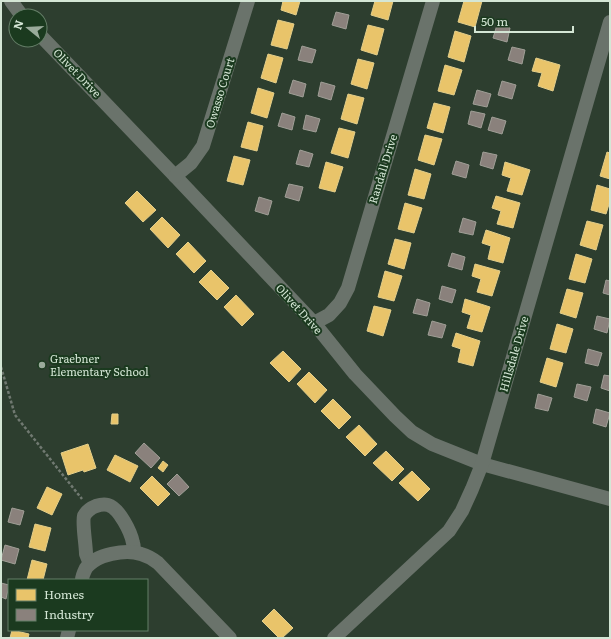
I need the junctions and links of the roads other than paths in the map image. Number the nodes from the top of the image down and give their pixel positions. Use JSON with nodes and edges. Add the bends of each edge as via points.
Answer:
{"nodes":[{"id":1,"x":248,"y":1,"type":"edge"},
{"id":2,"x":433,"y":1,"type":"edge"},
{"id":3,"x":610,"y":22,"type":"edge"},
{"id":4,"x":48,"y":43,"type":"edge"},
{"id":5,"x":175,"y":176,"type":"junction"},
{"id":6,"x":314,"y":323,"type":"junction"},
{"id":7,"x":482,"y":464,"type":"junction"},
{"id":8,"x":610,"y":499,"type":"edge"},
{"id":9,"x":133,"y":552,"type":"junction"},
{"id":10,"x":91,"y":563,"type":"junction"},
{"id":11,"x":82,"y":579,"type":"edge"},
{"id":12,"x":230,"y":638,"type":"edge"},
{"id":13,"x":334,"y":638,"type":"edge"}],
"edges":[{"from":1,"to":5,"type":"street","name":"Owasso Court","via":[[203,146],[191,163]]},
{"from":2,"to":6,"type":"street","name":"Randall Drive","via":[[348,288],[340,303],[329,315]]},
{"from":3,"to":7,"type":"street","name":"Hillsdale Drive"},
{"from":4,"to":5,"type":"street","name":"Olivet Drive"},
{"from":5,"to":6,"type":"street","name":"Olivet Drive"},
{"from":6,"to":7,"type":"street","name":"Olivet Drive","via":[[355,374],[412,432],[432,444]]},
{"from":7,"to":8,"type":"street","name":"Olivet Drive"},
{"from":7,"to":13,"type":"street","name":"Hillsdale Drive","via":[[462,511],[448,531]]},
{"from":9,"to":10,"type":"street","via":[[111,554]]},
{"from":9,"to":10,"type":"street","via":[[133,541],[121,517],[114,508],[100,504],[88,511],[83,523],[86,554]]},
{"from":9,"to":12,"type":"street","via":[[158,563]]},
{"from":10,"to":11,"type":"street","via":[[86,568]]}]}
